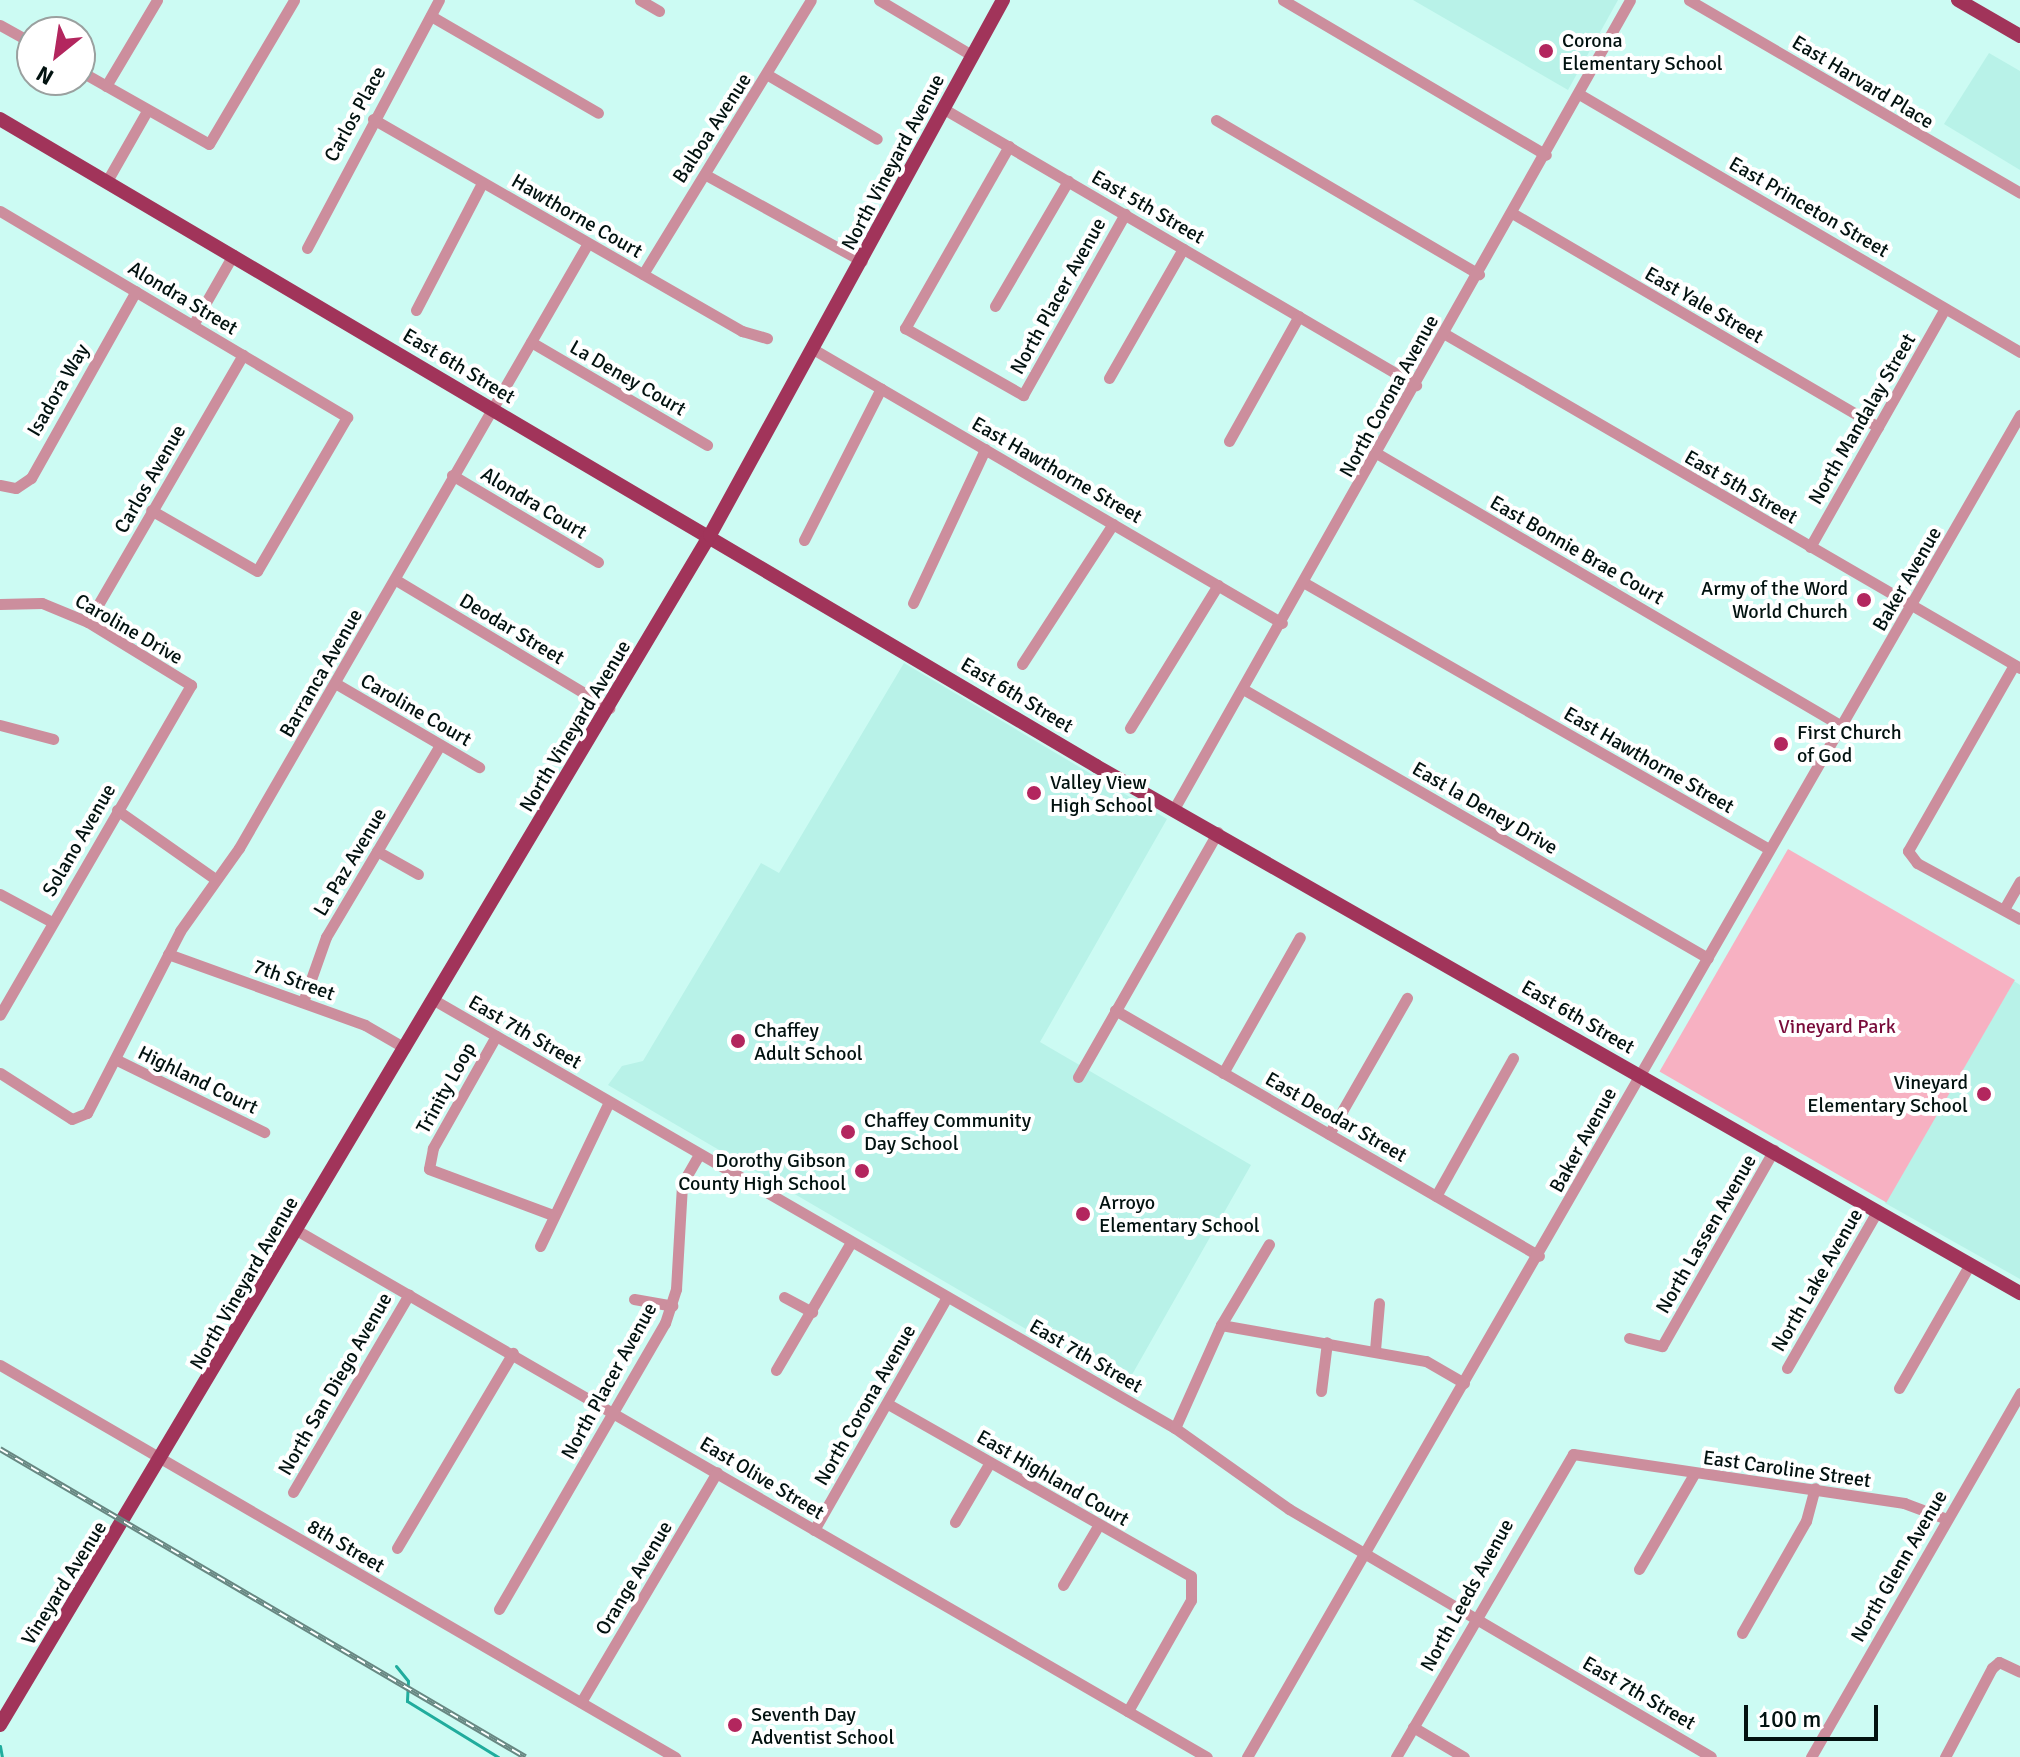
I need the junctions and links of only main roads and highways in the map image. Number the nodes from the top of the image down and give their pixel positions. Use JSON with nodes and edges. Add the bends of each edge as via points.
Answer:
{"nodes":[{"id":1,"x":1003,"y":0,"type":"edge"},
{"id":2,"x":1958,"y":0,"type":"edge"},
{"id":3,"x":2020,"y":36,"type":"edge"},
{"id":4,"x":0,"y":119,"type":"edge"},
{"id":5,"x":710,"y":535,"type":"junction"},
{"id":6,"x":2020,"y":1293,"type":"edge"},
{"id":7,"x":162,"y":1461,"type":"joint"},
{"id":8,"x":0,"y":1725,"type":"edge"}],
"edges":[{"from":1,"to":5,"type":"main road","name":"North Vineyard Avenue"},
{"from":2,"to":3,"type":"main road"},
{"from":4,"to":5,"type":"main road","name":"East 6th Street"},
{"from":5,"to":6,"type":"main road","name":"East 6th Street"},
{"from":5,"to":7,"type":"main road","name":"North Vineyard Avenue"},
{"from":7,"to":8,"type":"main road","name":"Vineyard Avenue"}]}
